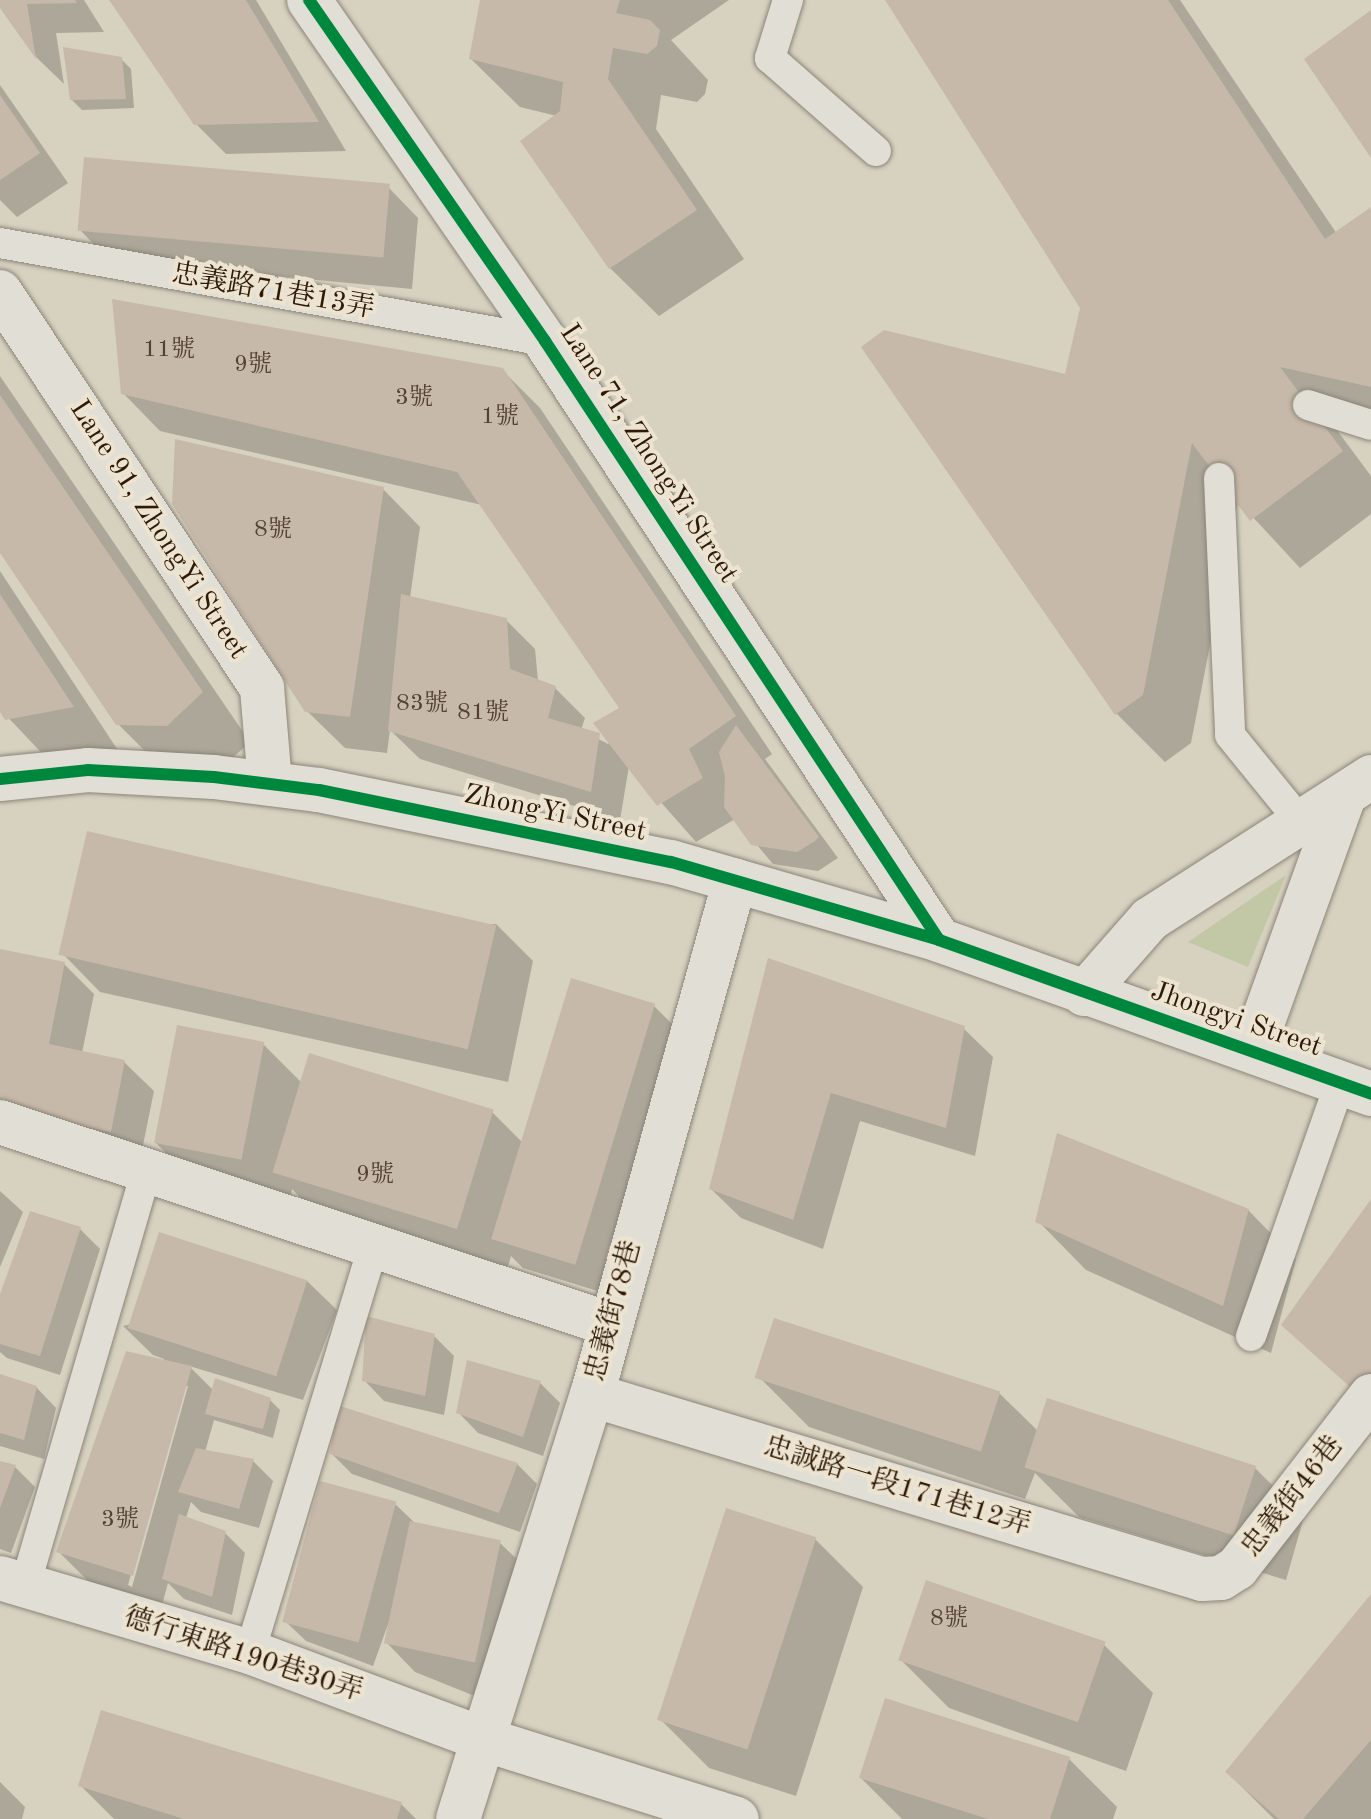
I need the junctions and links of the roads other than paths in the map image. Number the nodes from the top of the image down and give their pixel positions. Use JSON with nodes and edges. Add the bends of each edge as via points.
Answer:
{"nodes":[{"id":1,"x":309,"y":0,"type":"edge"},
{"id":2,"x":788,"y":0,"type":"edge"},
{"id":3,"x":876,"y":151,"type":"dead end"},
{"id":4,"x":0,"y":243,"type":"edge"},
{"id":5,"x":0,"y":292,"type":"edge"},
{"id":6,"x":545,"y":341,"type":"junction"},
{"id":7,"x":1308,"y":405,"type":"dead end"},
{"id":8,"x":1371,"y":425,"type":"edge"},
{"id":9,"x":1219,"y":478,"type":"dead end"},
{"id":10,"x":0,"y":779,"type":"edge"},
{"id":11,"x":270,"y":784,"type":"junction"},
{"id":12,"x":1357,"y":786,"type":"edge"},
{"id":13,"x":1299,"y":820,"type":"junction"},
{"id":14,"x":735,"y":880,"type":"junction"},
{"id":15,"x":939,"y":940,"type":"junction"},
{"id":16,"x":1084,"y":994,"type":"junction"},
{"id":17,"x":1253,"y":1049,"type":"junction"},
{"id":18,"x":1356,"y":1088,"type":"edge"},
{"id":19,"x":0,"y":1122,"type":"edge"},
{"id":20,"x":146,"y":1171,"type":"junction"},
{"id":21,"x":374,"y":1245,"type":"junction"},
{"id":22,"x":609,"y":1324,"type":"junction"},
{"id":23,"x":1251,"y":1336,"type":"dead end"},
{"id":24,"x":592,"y":1395,"type":"junction"},
{"id":25,"x":1371,"y":1396,"type":"edge"},
{"id":26,"x":1202,"y":1579,"type":"joint"},
{"id":27,"x":13,"y":1582,"type":"edge"},
{"id":28,"x":250,"y":1652,"type":"junction"},
{"id":29,"x":483,"y":1739,"type":"junction"},
{"id":30,"x":458,"y":1819,"type":"edge"},
{"id":31,"x":737,"y":1819,"type":"edge"}],
"edges":[{"from":1,"to":6,"type":"street","name":"Lane 71, ZhongYi Street"},
{"from":2,"to":3,"type":"lane","via":[[770,58]]},
{"from":4,"to":6,"type":"lane","name":"忠義路71巷13弄"},
{"from":5,"to":11,"type":"street","name":"Lane 91, ZhongYi Street","via":[[262,688]]},
{"from":6,"to":15,"type":"street","name":"Lane 71, ZhongYi Street"},
{"from":7,"to":8,"type":"lane"},
{"from":9,"to":13,"type":"lane","via":[[1230,735]]},
{"from":10,"to":11,"type":"street","name":"ZhongYi Street","via":[[88,770]]},
{"from":11,"to":14,"type":"street","name":"ZhongYi Street","via":[[641,856]]},
{"from":12,"to":13,"type":"street"},
{"from":12,"to":17,"type":"street"},
{"from":13,"to":16,"type":"street","via":[[1150,919]]},
{"from":14,"to":15,"type":"street","name":"ZhongYi Street"},
{"from":14,"to":22,"type":"street","name":"忠義街78巷"},
{"from":15,"to":16,"type":"street","name":"ZhongYi Street"},
{"from":16,"to":17,"type":"street","name":"Jhongyi Street"},
{"from":17,"to":18,"type":"street","name":"Jhongyi Street"},
{"from":18,"to":23,"type":"lane"},
{"from":19,"to":20,"type":"street"},
{"from":20,"to":21,"type":"street"},
{"from":20,"to":27,"type":"lane"},
{"from":21,"to":22,"type":"street"},
{"from":21,"to":28,"type":"lane"},
{"from":22,"to":24,"type":"street","name":"忠義街78巷"},
{"from":24,"to":26,"type":"street","name":"忠誠路一段171巷12弄"},
{"from":24,"to":29,"type":"street","name":"忠義街78巷"},
{"from":25,"to":26,"type":"street","name":"忠義街46巷","via":[[1237,1568],[1221,1578]]},
{"from":27,"to":28,"type":"street","name":"德行東路190巷30弄"},
{"from":28,"to":29,"type":"street","name":"德行東路190巷30弄"},
{"from":29,"to":30,"type":"street","name":"忠義街78巷"},
{"from":29,"to":31,"type":"street","name":"德行東路190巷30弄"}]}
